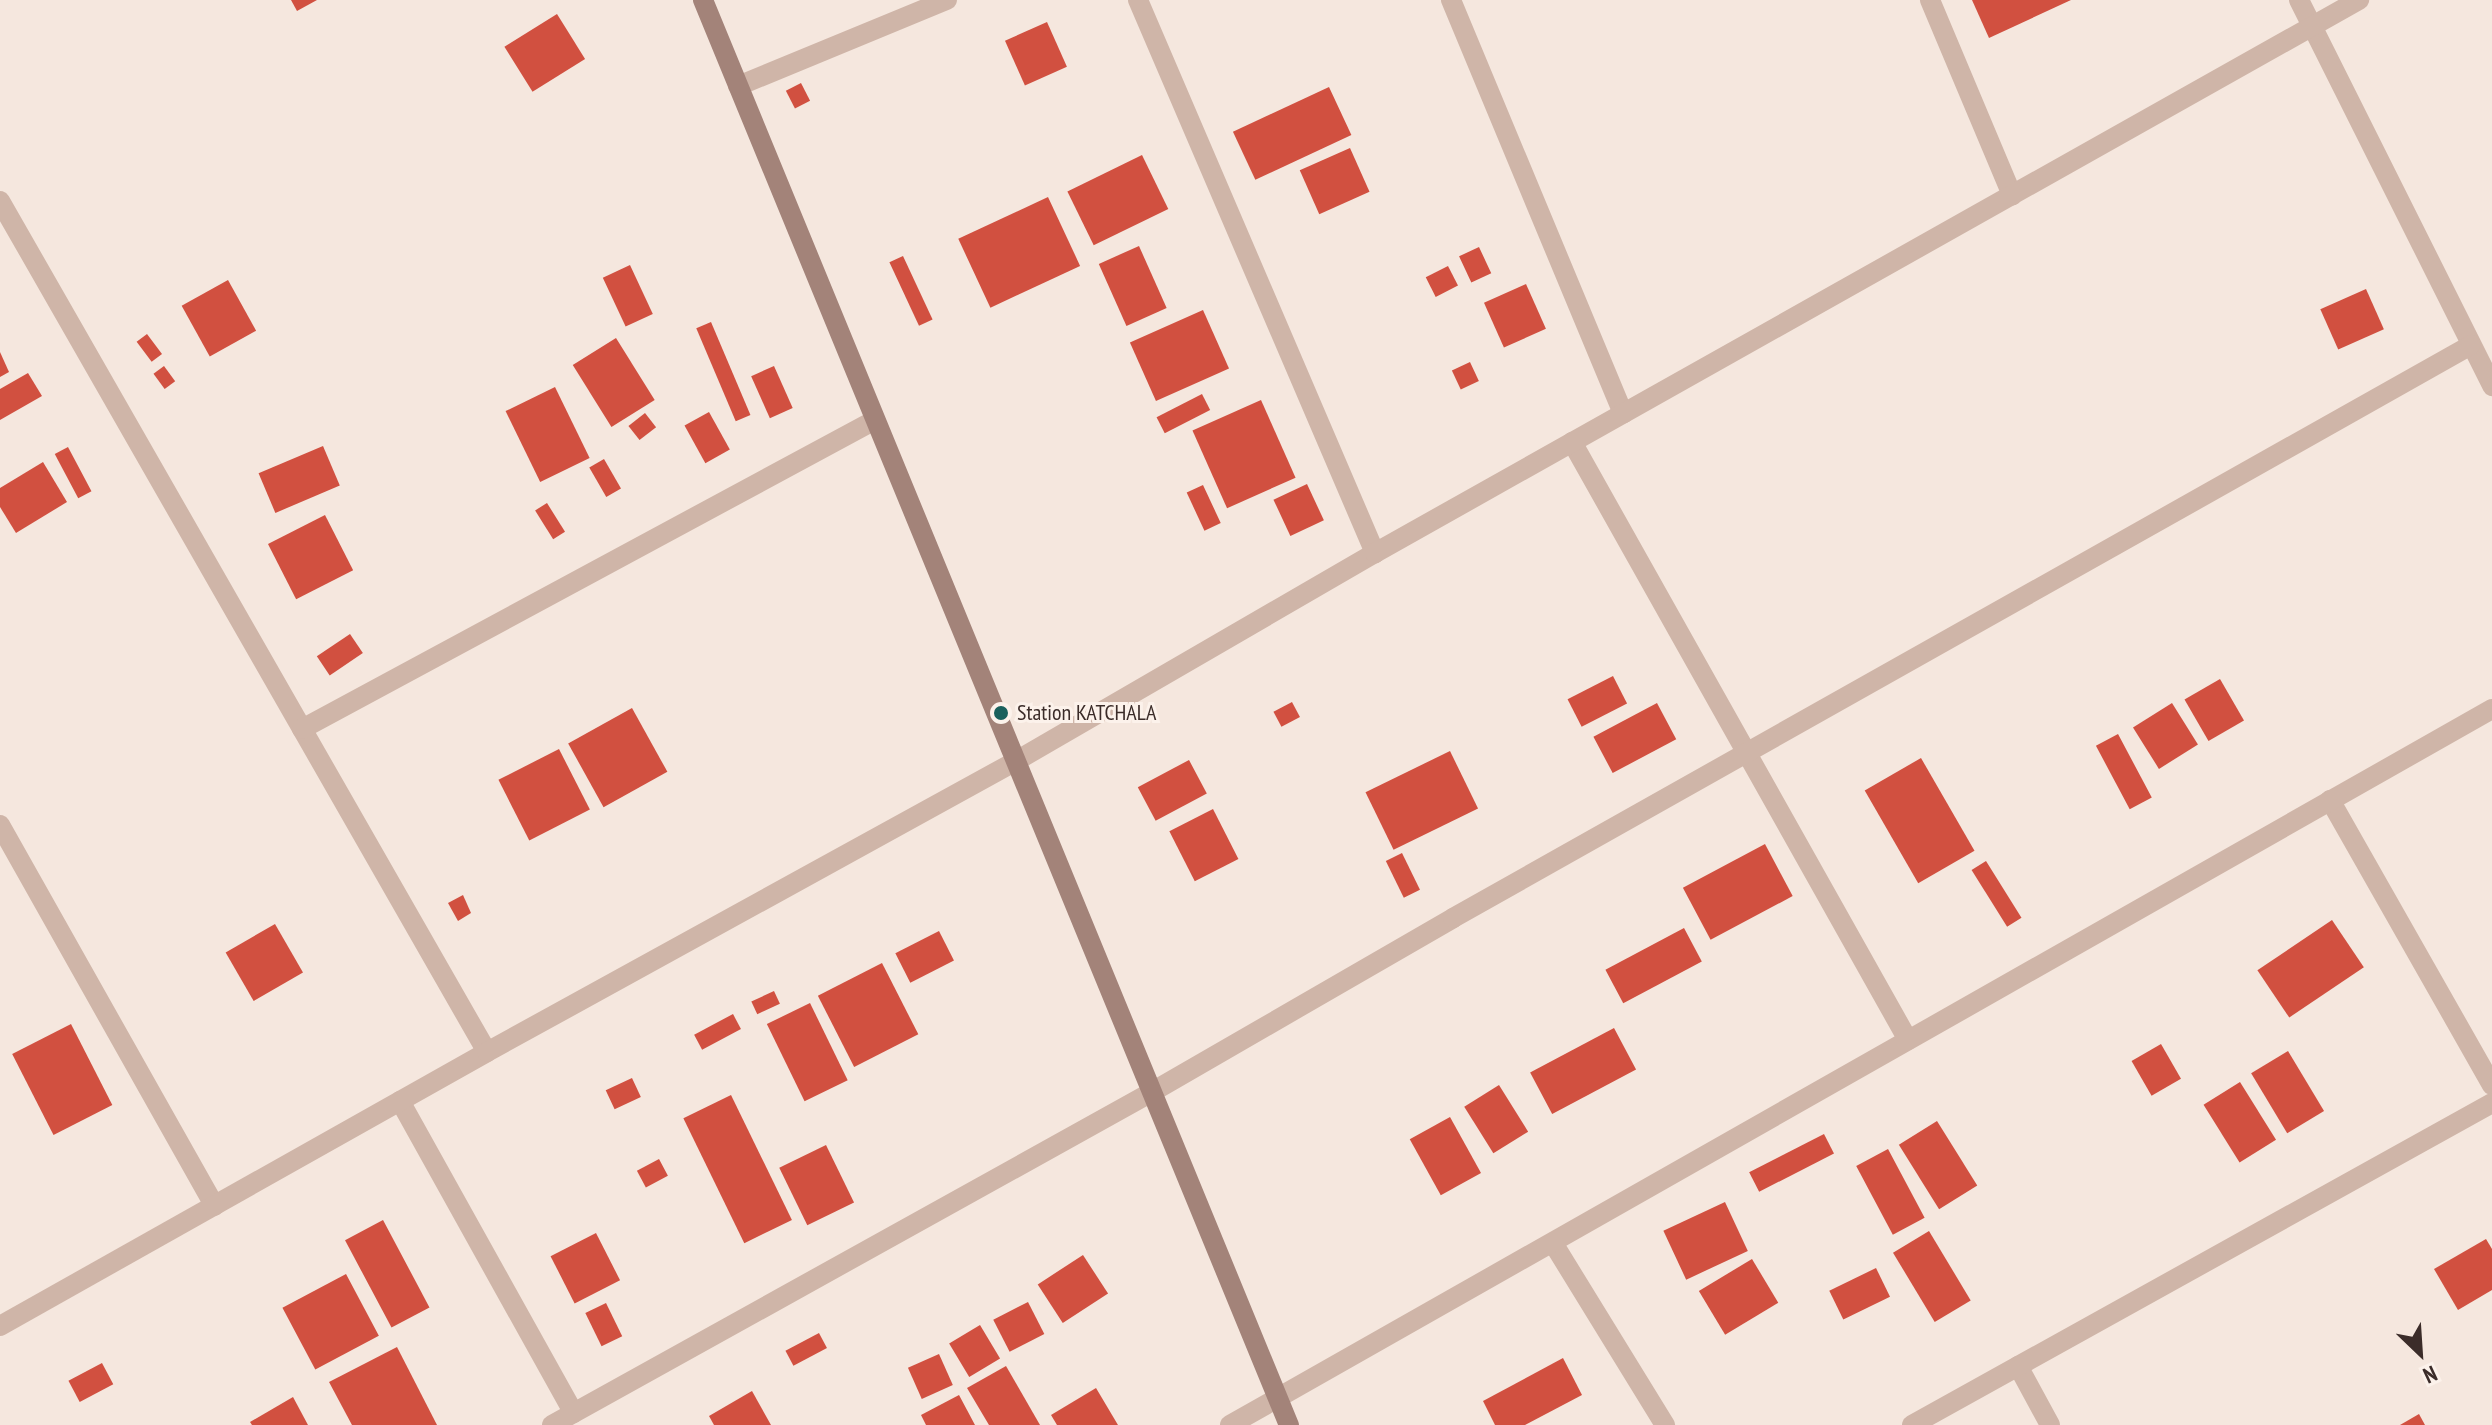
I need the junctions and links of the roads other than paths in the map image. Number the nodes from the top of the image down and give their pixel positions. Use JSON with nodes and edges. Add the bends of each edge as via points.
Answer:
{"nodes":[{"id":1,"x":703,"y":0,"type":"edge"},
{"id":2,"x":947,"y":0,"type":"edge"},
{"id":3,"x":1138,"y":0,"type":"edge"},
{"id":4,"x":1451,"y":0,"type":"edge"},
{"id":5,"x":1930,"y":0,"type":"edge"},
{"id":6,"x":2299,"y":0,"type":"edge"},
{"id":7,"x":2359,"y":0,"type":"edge"},
{"id":8,"x":2310,"y":28,"type":"junction"},
{"id":9,"x":738,"y":86,"type":"junction"},
{"id":10,"x":2012,"y":195,"type":"junction"},
{"id":11,"x":3,"y":215,"type":"edge"},
{"id":12,"x":2471,"y":345,"type":"junction"},
{"id":13,"x":2492,"y":386,"type":"edge"},
{"id":14,"x":1623,"y":414,"type":"junction"},
{"id":15,"x":875,"y":420,"type":"junction"},
{"id":16,"x":1572,"y":442,"type":"junction"},
{"id":17,"x":1375,"y":553,"type":"junction"},
{"id":18,"x":2492,"y":709,"type":"edge"},
{"id":19,"x":302,"y":729,"type":"junction"},
{"id":20,"x":1746,"y":752,"type":"junction"},
{"id":21,"x":1016,"y":761,"type":"junction"},
{"id":22,"x":2330,"y":800,"type":"junction"},
{"id":23,"x":0,"y":825,"type":"edge"},
{"id":24,"x":1908,"y":1040,"type":"junction"},
{"id":25,"x":487,"y":1052,"type":"junction"},
{"id":26,"x":2492,"y":1085,"type":"edge"},
{"id":27,"x":1152,"y":1092,"type":"junction"},
{"id":28,"x":400,"y":1101,"type":"junction"},
{"id":29,"x":2492,"y":1103,"type":"edge"},
{"id":30,"x":215,"y":1206,"type":"junction"},
{"id":31,"x":1553,"y":1243,"type":"junction"},
{"id":32,"x":0,"y":1326,"type":"edge"},
{"id":33,"x":2018,"y":1366,"type":"junction"},
{"id":34,"x":1278,"y":1398,"type":"junction"},
{"id":35,"x":574,"y":1413,"type":"junction"},
{"id":36,"x":552,"y":1425,"type":"edge"},
{"id":37,"x":1230,"y":1425,"type":"edge"},
{"id":38,"x":1289,"y":1425,"type":"edge"},
{"id":39,"x":1665,"y":1425,"type":"edge"},
{"id":40,"x":1912,"y":1425,"type":"edge"},
{"id":41,"x":2050,"y":1425,"type":"edge"}],
"edges":[{"from":1,"to":9,"type":"street"},
{"from":2,"to":9,"type":"street"},
{"from":3,"to":17,"type":"street"},
{"from":4,"to":14,"type":"street"},
{"from":5,"to":10,"type":"street"},
{"from":6,"to":8,"type":"street"},
{"from":7,"to":8,"type":"street"},
{"from":8,"to":10,"type":"street"},
{"from":8,"to":12,"type":"street"},
{"from":9,"to":15,"type":"street"},
{"from":10,"to":14,"type":"street"},
{"from":11,"to":19,"type":"street"},
{"from":12,"to":13,"type":"street"},
{"from":12,"to":20,"type":"street"},
{"from":14,"to":16,"type":"street"},
{"from":15,"to":19,"type":"street"},
{"from":15,"to":21,"type":"street"},
{"from":16,"to":17,"type":"street"},
{"from":16,"to":20,"type":"street"},
{"from":17,"to":21,"type":"street"},
{"from":18,"to":22,"type":"street"},
{"from":19,"to":25,"type":"street"},
{"from":20,"to":24,"type":"street"},
{"from":20,"to":27,"type":"street"},
{"from":21,"to":25,"type":"street"},
{"from":21,"to":27,"type":"street"},
{"from":22,"to":24,"type":"street"},
{"from":22,"to":26,"type":"street"},
{"from":23,"to":30,"type":"street"},
{"from":24,"to":31,"type":"street"},
{"from":25,"to":28,"type":"street"},
{"from":27,"to":34,"type":"street"},
{"from":27,"to":35,"type":"street"},
{"from":28,"to":30,"type":"street"},
{"from":28,"to":35,"type":"street"},
{"from":29,"to":33,"type":"street"},
{"from":30,"to":32,"type":"street"},
{"from":31,"to":34,"type":"street"},
{"from":31,"to":39,"type":"street"},
{"from":33,"to":40,"type":"street"},
{"from":33,"to":41,"type":"street"},
{"from":34,"to":37,"type":"street"},
{"from":34,"to":38,"type":"street"},
{"from":35,"to":36,"type":"street"}]}
